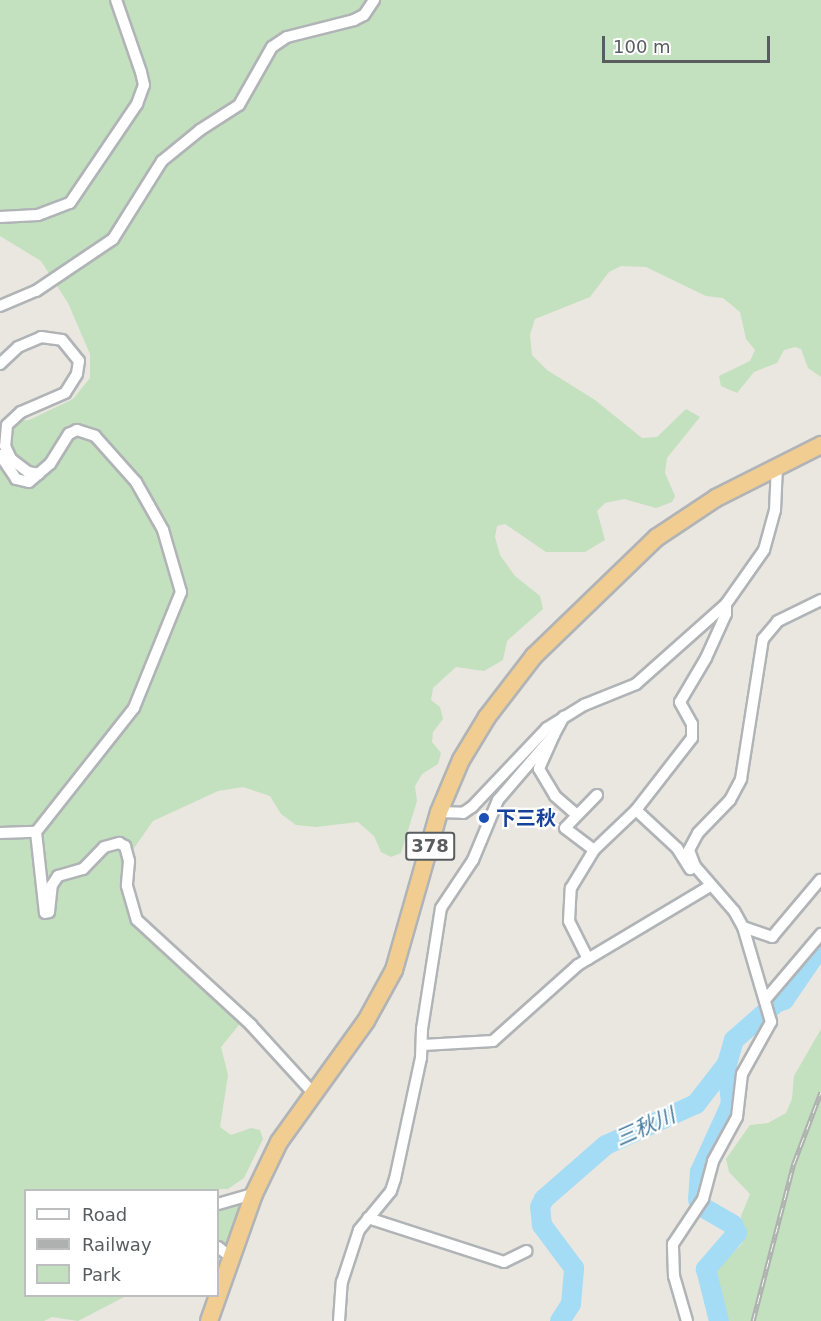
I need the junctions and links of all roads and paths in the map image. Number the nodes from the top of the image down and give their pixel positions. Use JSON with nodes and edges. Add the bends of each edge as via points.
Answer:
{"nodes":[{"id":1,"x":116,"y":0,"type":"edge"},
{"id":2,"x":374,"y":0,"type":"edge"},
{"id":3,"x":0,"y":217,"type":"edge"},
{"id":4,"x":0,"y":306,"type":"edge"},
{"id":5,"x":0,"y":364,"type":"edge"},
{"id":6,"x":821,"y":445,"type":"edge"},
{"id":7,"x":0,"y":456,"type":"edge"},
{"id":8,"x":777,"y":466,"type":"junction"},
{"id":9,"x":39,"y":474,"type":"junction"},
{"id":10,"x":821,"y":600,"type":"edge"},
{"id":11,"x":726,"y":604,"type":"junction"},
{"id":12,"x":564,"y":716,"type":"junction"},
{"id":13,"x":554,"y":735,"type":"junction"},
{"id":14,"x":597,"y":795,"type":"dead end"},
{"id":15,"x":636,"y":810,"type":"junction"},
{"id":16,"x":439,"y":812,"type":"junction"},
{"id":17,"x":576,"y":814,"type":"junction"},
{"id":18,"x":36,"y":832,"type":"junction"},
{"id":19,"x":0,"y":833,"type":"edge"},
{"id":20,"x":594,"y":850,"type":"junction"},
{"id":21,"x":700,"y":872,"type":"junction"},
{"id":22,"x":820,"y":880,"type":"edge"},
{"id":23,"x":710,"y":886,"type":"junction"},
{"id":24,"x":742,"y":927,"type":"junction"},
{"id":25,"x":821,"y":934,"type":"edge"},
{"id":26,"x":588,"y":959,"type":"junction"},
{"id":27,"x":766,"y":1002,"type":"junction"},
{"id":28,"x":423,"y":1045,"type":"junction"},
{"id":29,"x":313,"y":1093,"type":"junction"},
{"id":30,"x":255,"y":1194,"type":"junction"},
{"id":31,"x":219,"y":1204,"type":"edge"},
{"id":32,"x":368,"y":1218,"type":"junction"},
{"id":33,"x":219,"y":1248,"type":"edge"},
{"id":34,"x":527,"y":1251,"type":"dead end"},
{"id":35,"x":232,"y":1258,"type":"junction"},
{"id":36,"x":219,"y":1294,"type":"edge"},
{"id":37,"x":218,"y":1297,"type":"edge"},
{"id":38,"x":340,"y":1309,"type":"junction"},
{"id":39,"x":209,"y":1321,"type":"edge"},
{"id":40,"x":331,"y":1321,"type":"edge"},
{"id":41,"x":339,"y":1321,"type":"edge"},
{"id":42,"x":687,"y":1321,"type":"edge"}],
"edges":[{"from":1,"to":3,"type":"street","via":[[144,85],[137,104],[70,203],[38,215]]},
{"from":2,"to":4,"type":"street","via":[[364,15],[354,20],[287,38],[272,47],[239,105],[162,160],[128,221],[113,239],[36,291]]},
{"from":5,"to":9,"type":"street","via":[[18,347],[41,337],[62,340],[79,361],[77,374],[65,393],[21,412],[7,425],[5,446],[11,459],[28,472]]},
{"from":6,"to":8,"type":"highway","number":"378"},
{"from":7,"to":9,"type":"street","via":[[24,483]]},
{"from":8,"to":11,"type":"street","via":[[775,510],[764,550]]},
{"from":8,"to":16,"type":"highway","number":"378","via":[[716,498],[656,538],[534,656],[471,741]]},
{"from":9,"to":18,"type":"street","via":[[69,434],[77,430],[95,436],[136,482],[163,530],[181,592],[134,708]]},
{"from":10,"to":21,"type":"street","via":[[778,621],[763,639],[741,779],[734,795],[698,833],[689,850]]},
{"from":11,"to":12,"type":"street","via":[[636,684]]},
{"from":11,"to":15,"type":"street","via":[[726,614],[706,658],[680,702],[692,724],[692,738]]},
{"from":12,"to":13,"type":"street"},
{"from":12,"to":16,"type":"street","via":[[536,737],[472,807],[456,814]]},
{"from":13,"to":17,"type":"street","via":[[539,769],[555,796]]},
{"from":13,"to":28,"type":"street","via":[[498,800],[473,860],[447,895],[428,988]]},
{"from":14,"to":17,"type":"street"},
{"from":15,"to":20,"type":"street"},
{"from":15,"to":21,"type":"street","via":[[678,848],[690,870]]},
{"from":16,"to":29,"type":"highway","number":"378","via":[[394,970],[366,1021]]},
{"from":17,"to":20,"type":"street","via":[[565,828]]},
{"from":18,"to":19,"type":"street"},
{"from":18,"to":29,"type":"street","via":[[45,913],[49,912],[52,885],[58,876],[83,869],[104,847],[125,846],[129,861],[127,886],[137,920],[251,1025]]},
{"from":20,"to":26,"type":"street","via":[[571,888],[567,910],[573,934]]},
{"from":21,"to":23,"type":"street"},
{"from":22,"to":24,"type":"street","via":[[772,937]]},
{"from":23,"to":24,"type":"street","via":[[734,911]]},
{"from":23,"to":26,"type":"street"},
{"from":24,"to":27,"type":"street"},
{"from":25,"to":27,"type":"street"},
{"from":26,"to":28,"type":"street","via":[[493,1041]]},
{"from":27,"to":42,"type":"street","via":[[771,1022],[742,1074],[737,1117],[713,1161],[703,1199],[673,1244],[674,1276]]},
{"from":28,"to":32,"type":"street","via":[[393,1185]]},
{"from":29,"to":30,"type":"highway","number":"378","via":[[279,1142]]},
{"from":30,"to":31,"type":"street"},
{"from":30,"to":35,"type":"highway","number":"378"},
{"from":32,"to":34,"type":"street","via":[[456,1250],[504,1262]]},
{"from":32,"to":38,"type":"street","via":[[346,1262]]},
{"from":33,"to":35,"type":"street"},
{"from":35,"to":36,"type":"highway","number":"378"},
{"from":37,"to":39,"type":"highway","number":"378"},
{"from":38,"to":40,"type":"street"},
{"from":38,"to":41,"type":"street"}]}
